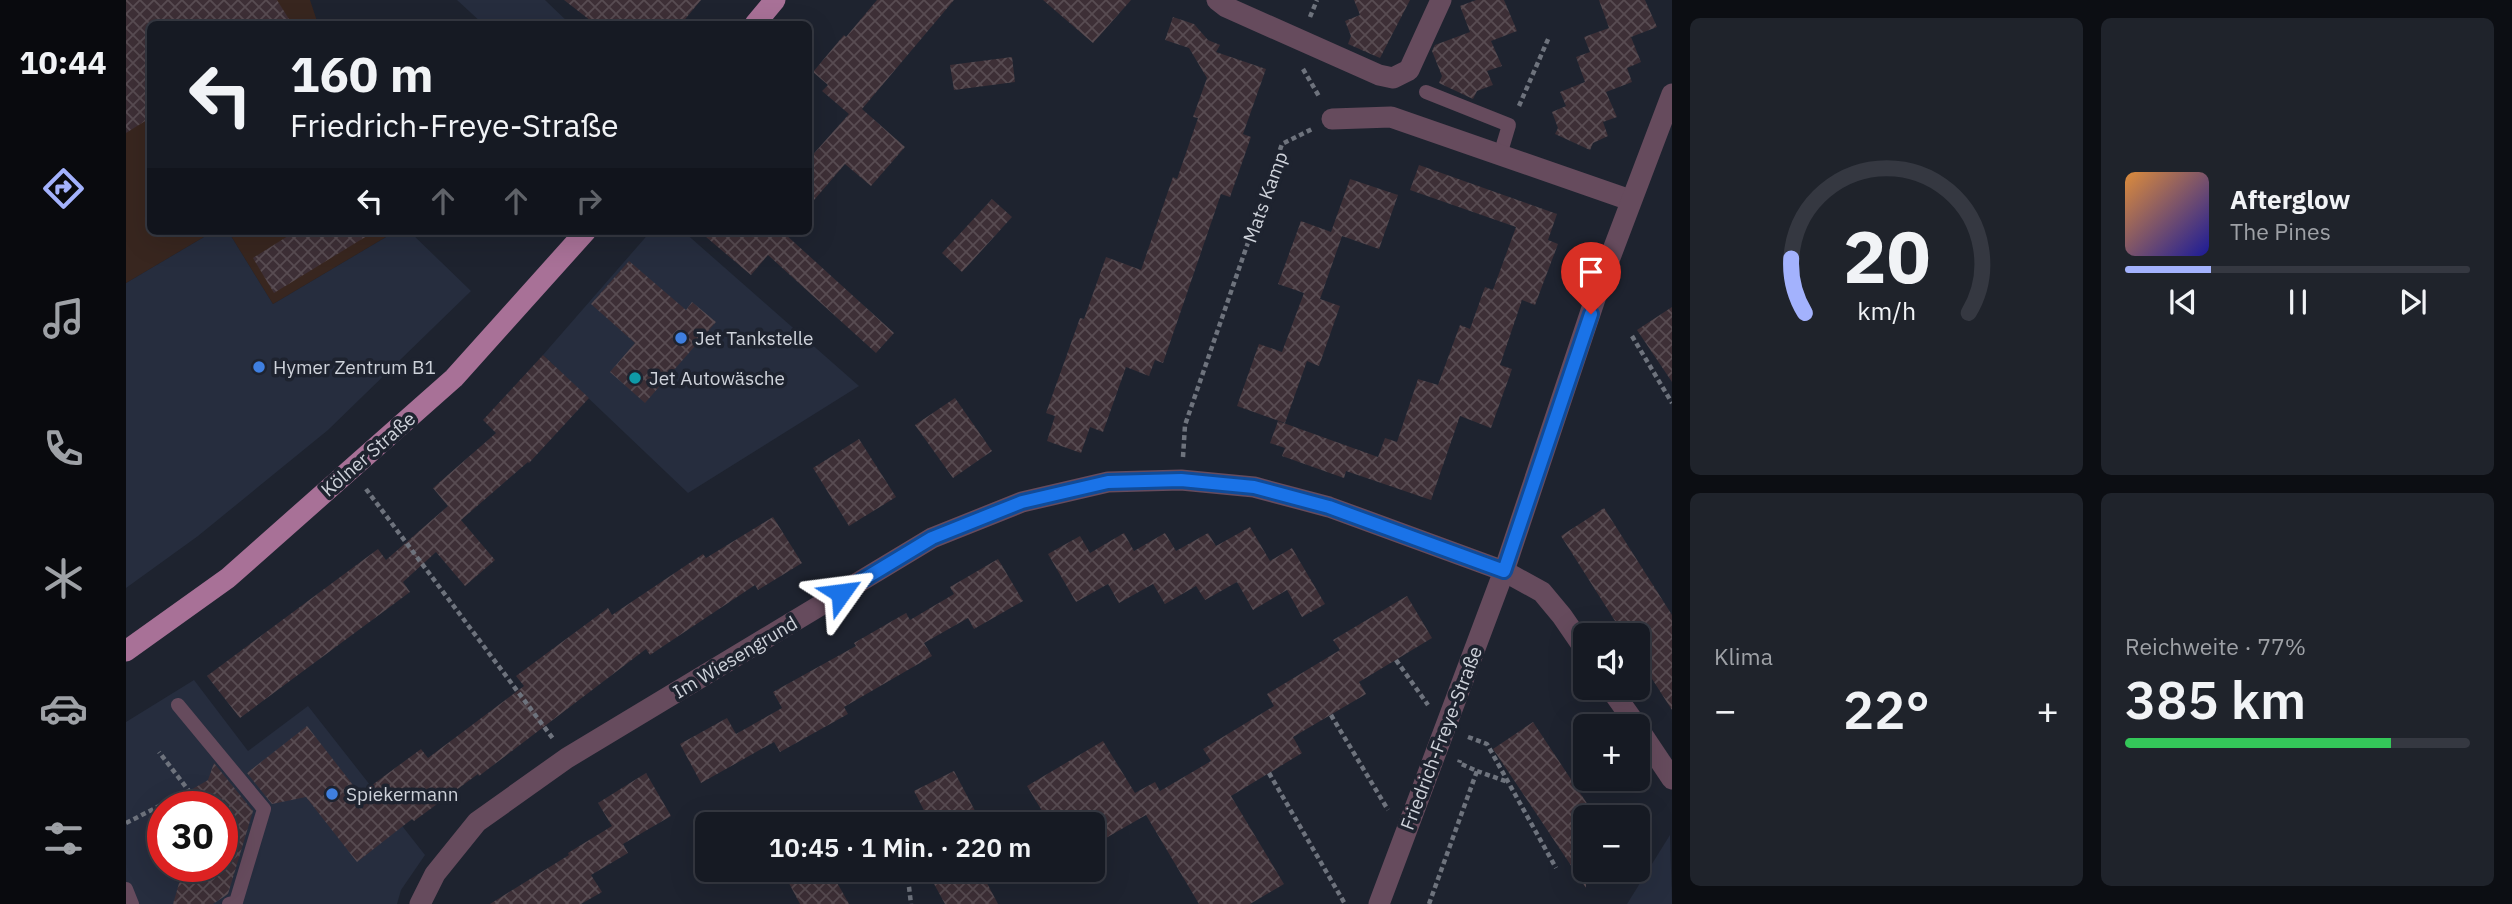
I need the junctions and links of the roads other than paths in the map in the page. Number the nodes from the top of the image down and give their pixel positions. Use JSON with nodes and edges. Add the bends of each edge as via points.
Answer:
{"nodes":[{"id":1,"x":775,"y":0,"type":"edge"},
{"id":2,"x":1217,"y":0,"type":"edge"},
{"id":3,"x":1441,"y":0,"type":"edge"},
{"id":4,"x":758,"y":21,"type":"edge"},
{"id":5,"x":1426,"y":92,"type":"dead end"},
{"id":6,"x":1672,"y":93,"type":"edge"},
{"id":7,"x":1332,"y":119,"type":"road end"},
{"id":8,"x":1500,"y":155,"type":"junction"},
{"id":9,"x":1630,"y":200,"type":"junction"},
{"id":10,"x":582,"y":235,"type":"edge"},
{"id":11,"x":1504,"y":571,"type":"junction"},
{"id":12,"x":1573,"y":632,"type":"edge"},
{"id":13,"x":126,"y":652,"type":"edge"},
{"id":14,"x":178,"y":705,"type":"dead end"},
{"id":15,"x":1650,"y":746,"type":"edge"},
{"id":16,"x":1672,"y":779,"type":"edge"},
{"id":17,"x":126,"y":889,"type":"edge"},
{"id":18,"x":132,"y":904,"type":"edge"},
{"id":19,"x":229,"y":904,"type":"edge"},
{"id":20,"x":420,"y":904,"type":"edge"},
{"id":21,"x":1379,"y":904,"type":"edge"}],
"edges":[{"from":1,"to":4,"type":"main road"},
{"from":2,"to":3,"type":"street","via":[[1393,78],[1409,70]]},
{"from":5,"to":8,"type":"lane","via":[[1508,125]]},
{"from":6,"to":9,"type":"street","name":"Friedrich-Freye-Straße"},
{"from":7,"to":8,"type":"street","via":[[1391,117]]},
{"from":8,"to":9,"type":"street"},
{"from":9,"to":11,"type":"street","name":"Friedrich-Freye-Straße"},
{"from":10,"to":13,"type":"main road","name":"Kölner Straße","via":[[454,378],[228,578]]},
{"from":11,"to":12,"type":"street","via":[[1542,592]]},
{"from":11,"to":20,"type":"street","name":"Im Wiesengrund","via":[[1329,507],[1254,487],[1181,480],[1108,482],[1022,502],[932,538],[567,758],[477,822],[435,873]]},
{"from":11,"to":21,"type":"street","name":"Friedrich-Freye-Straße"},
{"from":14,"to":19,"type":"lane","via":[[264,809],[236,902]]},
{"from":15,"to":16,"type":"street"},
{"from":17,"to":18,"type":"lane"}]}
